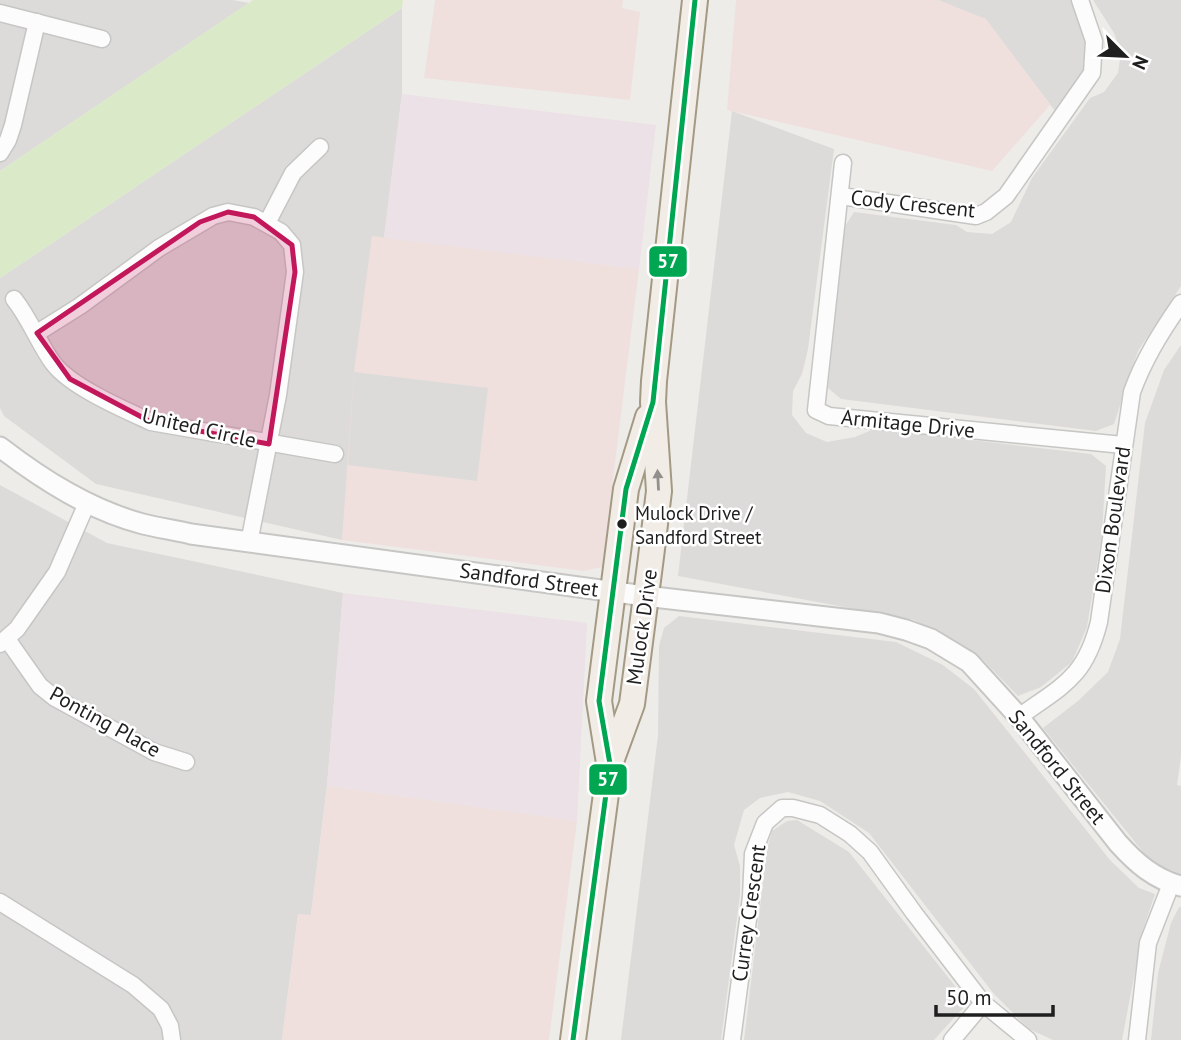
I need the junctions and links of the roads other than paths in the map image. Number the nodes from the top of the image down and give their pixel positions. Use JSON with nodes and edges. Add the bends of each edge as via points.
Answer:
{"nodes":[{"id":1,"x":695,"y":0,"type":"edge"},
{"id":2,"x":1080,"y":0,"type":"edge"},
{"id":3,"x":0,"y":13,"type":"edge"},
{"id":4,"x":37,"y":22,"type":"junction"},
{"id":5,"x":102,"y":39,"type":"dead end"},
{"id":6,"x":320,"y":147,"type":"dead end"},
{"id":7,"x":0,"y":153,"type":"edge"},
{"id":8,"x":843,"y":163,"type":"dead end"},
{"id":9,"x":841,"y":196,"type":"junction"},
{"id":10,"x":267,"y":223,"type":"junction"},
{"id":11,"x":14,"y":299,"type":"dead end"},
{"id":12,"x":1181,"y":303,"type":"edge"},
{"id":13,"x":37,"y":332,"type":"junction"},
{"id":14,"x":653,"y":402,"type":"junction"},
{"id":15,"x":270,"y":444,"type":"junction"},
{"id":16,"x":1123,"y":444,"type":"junction"},
{"id":17,"x":0,"y":447,"type":"edge"},
{"id":18,"x":335,"y":454,"type":"dead end"},
{"id":19,"x":87,"y":503,"type":"junction"},
{"id":20,"x":249,"y":543,"type":"junction"},
{"id":21,"x":614,"y":592,"type":"junction"},
{"id":22,"x":645,"y":596,"type":"junction"},
{"id":23,"x":4,"y":642,"type":"edge"},
{"id":24,"x":1019,"y":717,"type":"junction"},
{"id":25,"x":186,"y":762,"type":"dead end"},
{"id":26,"x":610,"y":764,"type":"junction"},
{"id":27,"x":1176,"y":885,"type":"edge"},
{"id":28,"x":0,"y":902,"type":"edge"},
{"id":29,"x":983,"y":1003,"type":"junction"},
{"id":30,"x":173,"y":1040,"type":"edge"},
{"id":31,"x":573,"y":1040,"type":"edge"},
{"id":32,"x":732,"y":1040,"type":"edge"},
{"id":33,"x":952,"y":1040,"type":"edge"},
{"id":34,"x":1028,"y":1040,"type":"edge"},
{"id":35,"x":1137,"y":1040,"type":"edge"}],
"edges":[{"from":1,"to":14,"type":"main road","name":"Mulock Drive"},
{"from":2,"to":9,"type":"street","name":"Cody Crescent","via":[[1094,41],[1092,73],[997,205],[976,216]]},
{"from":3,"to":4,"type":"street"},
{"from":4,"to":5,"type":"street"},
{"from":4,"to":7,"type":"street","via":[[13,125]]},
{"from":6,"to":10,"type":"street","via":[[293,173]]},
{"from":8,"to":9,"type":"street","name":"Armitage Drive"},
{"from":9,"to":16,"type":"street","name":"Armitage Drive","via":[[816,410],[829,415]]},
{"from":10,"to":13,"type":"street","name":"United Circle","via":[[228,212],[207,218]]},
{"from":10,"to":15,"type":"street","name":"United Circle","via":[[292,245],[295,272]]},
{"from":11,"to":13,"type":"street","name":"United Circle"},
{"from":12,"to":16,"type":"street","name":"Dixon Boulevard","via":[[1142,365]]},
{"from":13,"to":15,"type":"street","name":"United Circle","via":[[54,364],[70,379],[150,422]]},
{"from":14,"to":21,"type":"main road","name":"Mulock Drive","via":[[626,489]]},
{"from":22,"to":14,"type":"main road","name":"Mulock Drive","one_way":true,"via":[[659,491]]},
{"from":15,"to":18,"type":"street","name":"United Circle"},
{"from":15,"to":20,"type":"street","name":"United Circle"},
{"from":16,"to":24,"type":"street","name":"Dixon Boulevard","via":[[1094,646],[1073,677]]},
{"from":17,"to":19,"type":"street","name":"Sandford Street","via":[[51,484]]},
{"from":19,"to":20,"type":"street","name":"Sandford Street","via":[[142,524]]},
{"from":19,"to":23,"type":"street","via":[[57,572]]},
{"from":20,"to":21,"type":"street","name":"Sandford Street"},
{"from":21,"to":22,"type":"street","name":"Sandford Street"},
{"from":21,"to":26,"type":"main road","name":"Mulock Drive","via":[[599,701]]},
{"from":22,"to":24,"type":"street","name":"Sandford Street","via":[[879,623],[931,639],[969,663]]},
{"from":22,"to":26,"type":"main road","name":"Mulock Drive","via":[[632,704]]},
{"from":23,"to":25,"type":"street","name":"Ponting Place","via":[[55,698],[154,752]]},
{"from":24,"to":27,"type":"street","name":"Sandford Street","via":[[1118,843],[1150,874]]},
{"from":26,"to":31,"type":"main road","name":"Mulock Drive"},
{"from":27,"to":35,"type":"street","via":[[1148,943]]},
{"from":28,"to":30,"type":"street","via":[[133,985],[160,1009]]},
{"from":29,"to":32,"type":"street","name":"Currey Crescent","via":[[870,852],[820,815],[782,808],[765,823],[753,854]]},
{"from":29,"to":33,"type":"street"},
{"from":29,"to":34,"type":"street","name":"Currey Crescent"}]}
